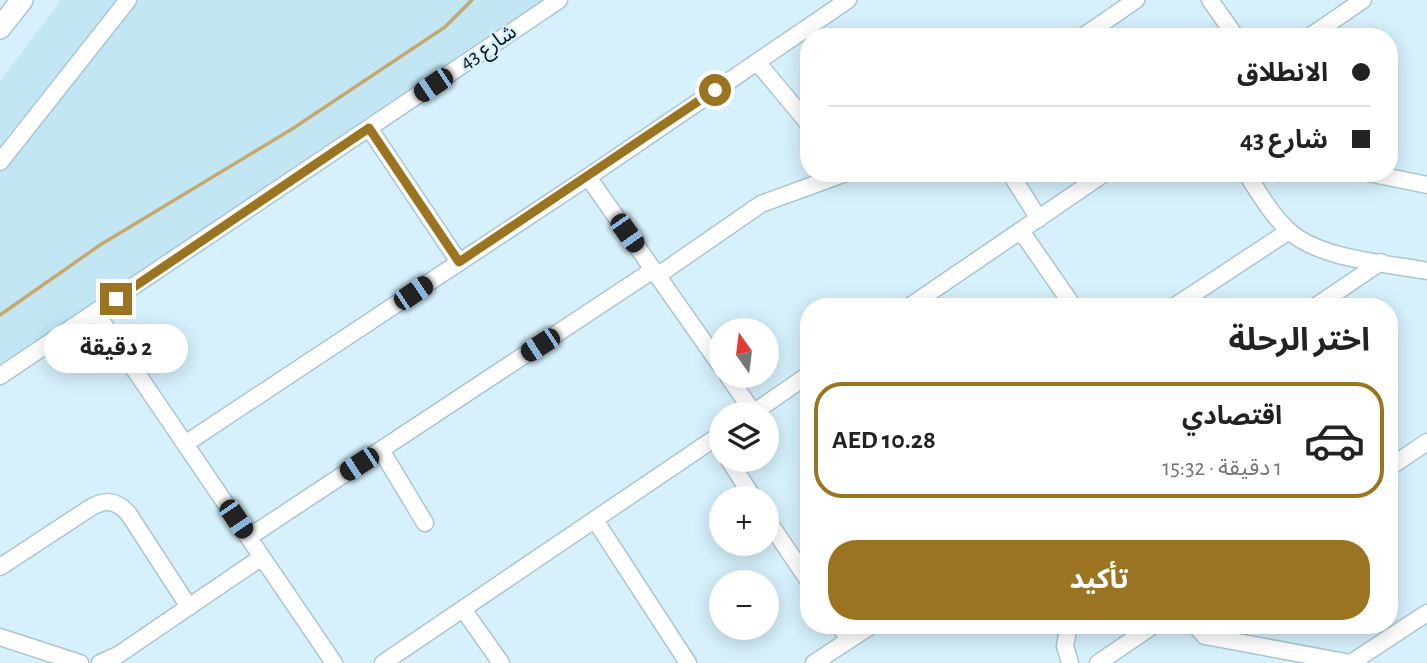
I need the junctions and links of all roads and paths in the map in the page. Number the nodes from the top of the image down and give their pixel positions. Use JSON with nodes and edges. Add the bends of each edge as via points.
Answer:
{"nodes":[{"id":1,"x":5,"y":0,"type":"edge"},
{"id":2,"x":22,"y":0,"type":"edge"},
{"id":3,"x":128,"y":0,"type":"edge"},
{"id":4,"x":559,"y":0,"type":"edge"},
{"id":5,"x":848,"y":0,"type":"edge"},
{"id":6,"x":1136,"y":0,"type":"edge"},
{"id":7,"x":1210,"y":0,"type":"edge"},
{"id":8,"x":1363,"y":0,"type":"edge"},
{"id":9,"x":0,"y":6,"type":"edge"},
{"id":10,"x":0,"y":28,"type":"edge"},
{"id":11,"x":807,"y":28,"type":"edge"},
{"id":12,"x":1096,"y":28,"type":"edge"},
{"id":13,"x":1230,"y":28,"type":"edge"},
{"id":14,"x":1322,"y":28,"type":"edge"},
{"id":15,"x":800,"y":33,"type":"edge"},
{"id":16,"x":757,"y":62,"type":"junction"},
{"id":17,"x":800,"y":113,"type":"edge"},
{"id":18,"x":369,"y":128,"type":"junction"},
{"id":19,"x":0,"y":162,"type":"edge"},
{"id":20,"x":587,"y":177,"type":"junction"},
{"id":21,"x":1398,"y":179,"type":"edge"},
{"id":22,"x":821,"y":182,"type":"edge"},
{"id":23,"x":1016,"y":182,"type":"edge"},
{"id":24,"x":1092,"y":182,"type":"edge"},
{"id":25,"x":1252,"y":182,"type":"edge"},
{"id":26,"x":1427,"y":184,"type":"edge"},
{"id":27,"x":1039,"y":219,"type":"junction"},
{"id":28,"x":1021,"y":231,"type":"junction"},
{"id":29,"x":1289,"y":231,"type":"junction"},
{"id":30,"x":459,"y":262,"type":"junction"},
{"id":31,"x":1381,"y":262,"type":"junction"},
{"id":32,"x":1427,"y":271,"type":"edge"},
{"id":33,"x":655,"y":273,"type":"junction"},
{"id":34,"x":922,"y":298,"type":"edge"},
{"id":35,"x":1067,"y":298,"type":"edge"},
{"id":36,"x":1187,"y":298,"type":"edge"},
{"id":37,"x":1328,"y":298,"type":"edge"},
{"id":38,"x":96,"y":313,"type":"junction"},
{"id":39,"x":709,"y":349,"type":"edge"},
{"id":40,"x":0,"y":376,"type":"edge"},
{"id":41,"x":800,"y":381,"type":"edge"},
{"id":42,"x":769,"y":402,"type":"edge"},
{"id":43,"x":1427,"y":442,"type":"edge"},
{"id":44,"x":185,"y":444,"type":"junction"},
{"id":45,"x":709,"y":446,"type":"edge"},
{"id":46,"x":381,"y":450,"type":"junction"},
{"id":47,"x":1398,"y":462,"type":"edge"},
{"id":48,"x":594,"y":520,"type":"junction"},
{"id":49,"x":425,"y":523,"type":"dead end"},
{"id":50,"x":249,"y":537,"type":"junction"},
{"id":51,"x":779,"y":537,"type":"edge"},
{"id":52,"x":262,"y":556,"type":"junction"},
{"id":53,"x":0,"y":567,"type":"edge"},
{"id":54,"x":800,"y":568,"type":"edge"},
{"id":55,"x":189,"y":607,"type":"junction"},
{"id":56,"x":463,"y":609,"type":"junction"},
{"id":57,"x":1427,"y":613,"type":"edge"},
{"id":58,"x":1398,"y":632,"type":"edge"},
{"id":59,"x":845,"y":634,"type":"edge"},
{"id":60,"x":858,"y":634,"type":"edge"},
{"id":61,"x":1067,"y":634,"type":"edge"},
{"id":62,"x":1141,"y":634,"type":"edge"},
{"id":63,"x":1203,"y":634,"type":"edge"},
{"id":64,"x":1395,"y":634,"type":"edge"},
{"id":65,"x":0,"y":637,"type":"edge"},
{"id":66,"x":849,"y":640,"type":"junction"},
{"id":67,"x":80,"y":663,"type":"edge"},
{"id":68,"x":100,"y":663,"type":"edge"},
{"id":69,"x":334,"y":663,"type":"edge"},
{"id":70,"x":383,"y":663,"type":"edge"},
{"id":71,"x":501,"y":663,"type":"edge"},
{"id":72,"x":688,"y":663,"type":"edge"},
{"id":73,"x":814,"y":663,"type":"edge"},
{"id":74,"x":1070,"y":663,"type":"edge"},
{"id":75,"x":1098,"y":663,"type":"edge"},
{"id":76,"x":1351,"y":663,"type":"edge"}],
"edges":[{"from":1,"to":9,"type":"main road"},
{"from":2,"to":10,"type":"main road"},
{"from":3,"to":19,"type":"street"},
{"from":4,"to":18,"type":"street","name":"شارع 43"},
{"from":5,"to":11,"type":"street"},
{"from":6,"to":12,"type":"street"},
{"from":7,"to":13,"type":"street"},
{"from":8,"to":14,"type":"street"},
{"from":15,"to":16,"type":"street"},
{"from":16,"to":17,"type":"street"},
{"from":16,"to":20,"type":"street"},
{"from":18,"to":30,"type":"street"},
{"from":18,"to":38,"type":"street","name":"شارع 43"},
{"from":20,"to":30,"type":"street"},
{"from":20,"to":33,"type":"street"},
{"from":21,"to":26,"type":"street"},
{"from":22,"to":33,"type":"street","via":[[761,204]]},
{"from":23,"to":27,"type":"street"},
{"from":24,"to":27,"type":"street"},
{"from":25,"to":29,"type":"street"},
{"from":27,"to":28,"type":"street"},
{"from":28,"to":34,"type":"street"},
{"from":28,"to":35,"type":"street"},
{"from":29,"to":31,"type":"street","via":[[1308,245]]},
{"from":29,"to":36,"type":"street"},
{"from":30,"to":44,"type":"street"},
{"from":31,"to":32,"type":"street"},
{"from":31,"to":37,"type":"street"},
{"from":33,"to":39,"type":"street"},
{"from":33,"to":46,"type":"street"},
{"from":38,"to":40,"type":"street","name":"شارع 43"},
{"from":38,"to":44,"type":"street"},
{"from":41,"to":42,"type":"street"},
{"from":43,"to":47,"type":"street"},
{"from":44,"to":50,"type":"street"},
{"from":45,"to":48,"type":"street"},
{"from":46,"to":49,"type":"street"},
{"from":46,"to":50,"type":"street"},
{"from":48,"to":56,"type":"street"},
{"from":48,"to":72,"type":"street"},
{"from":50,"to":52,"type":"street"},
{"from":51,"to":54,"type":"street"},
{"from":52,"to":55,"type":"street"},
{"from":52,"to":69,"type":"street"},
{"from":53,"to":55,"type":"street","via":[[99,502],[110,501],[128,513]]},
{"from":55,"to":68,"type":"street"},
{"from":56,"to":70,"type":"street"},
{"from":56,"to":71,"type":"street"},
{"from":57,"to":58,"type":"street"},
{"from":59,"to":66,"type":"street"},
{"from":60,"to":66,"type":"street"},
{"from":61,"to":74,"type":"street"},
{"from":62,"to":75,"type":"street"},
{"from":63,"to":76,"type":"street"},
{"from":64,"to":76,"type":"street"},
{"from":65,"to":67,"type":"street"},
{"from":66,"to":73,"type":"street"}]}
